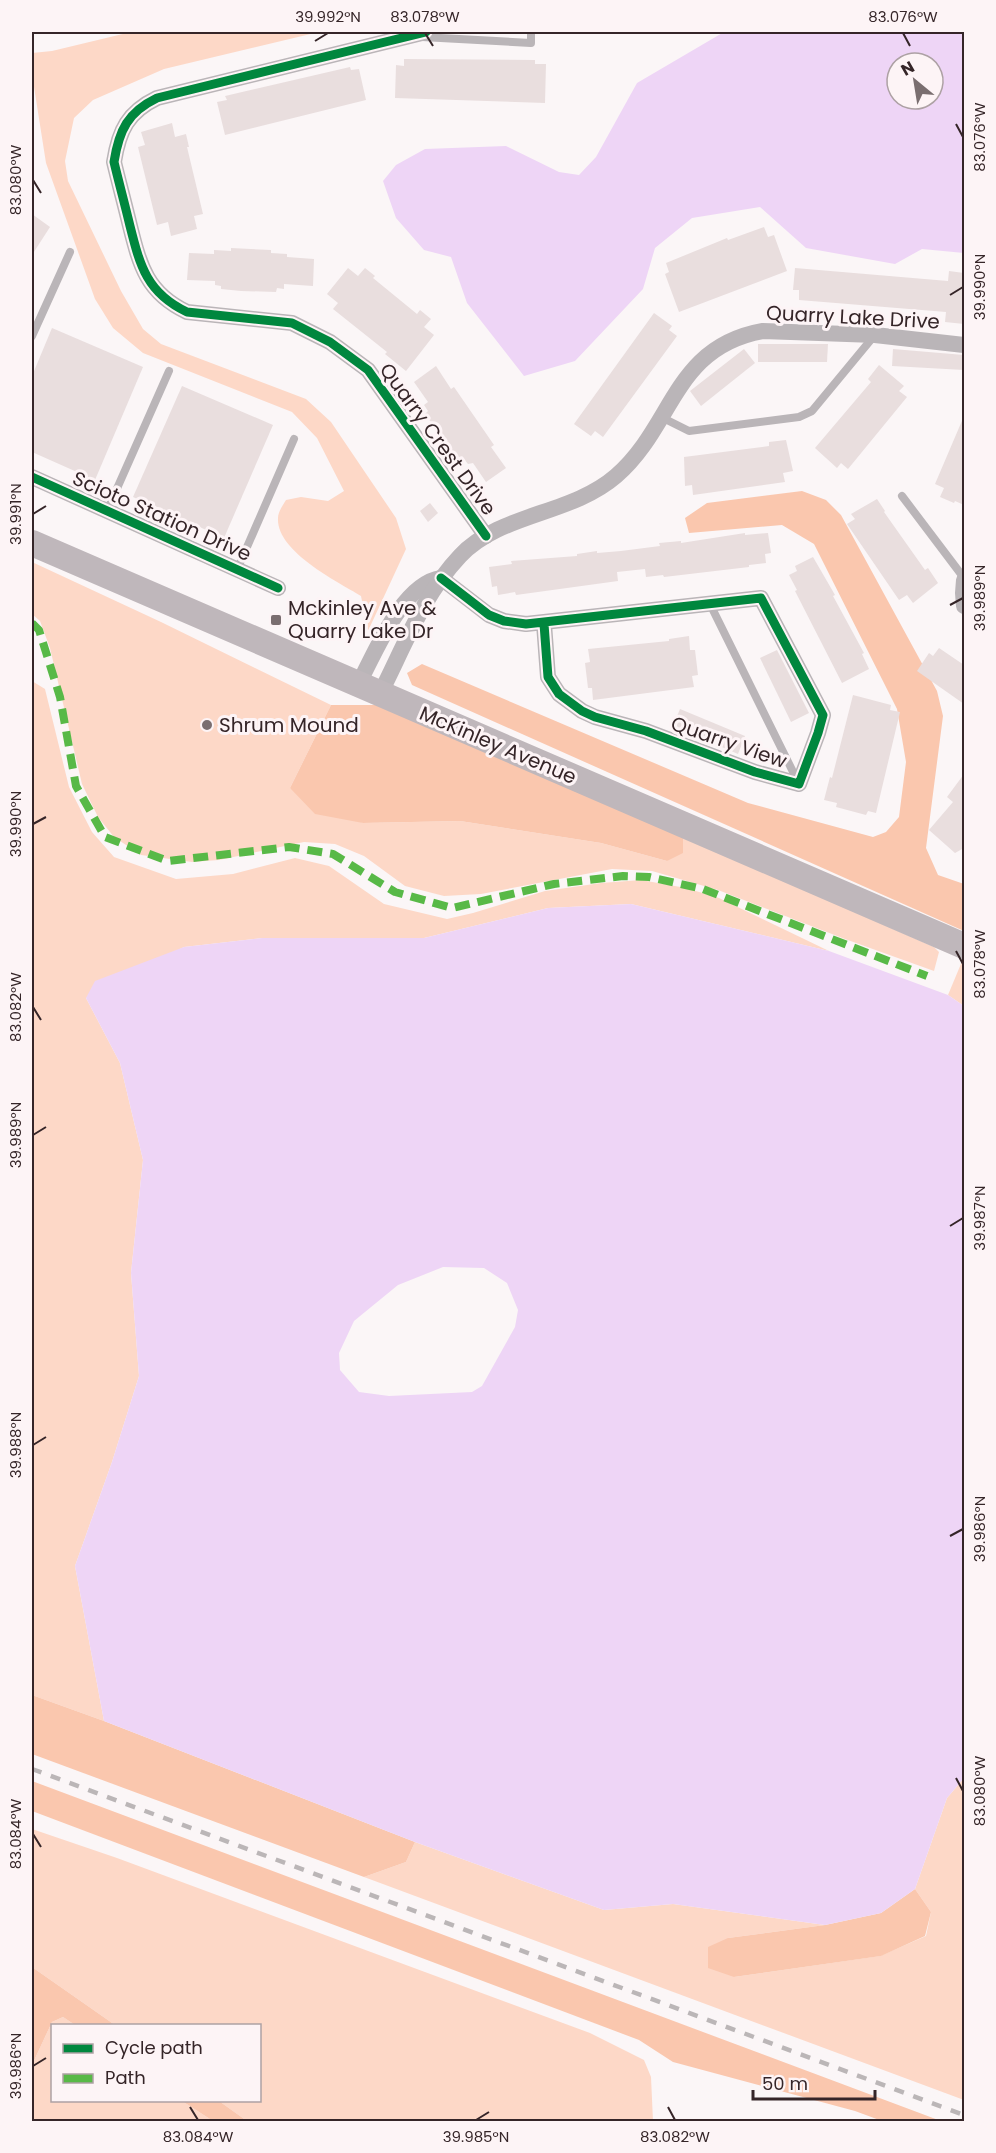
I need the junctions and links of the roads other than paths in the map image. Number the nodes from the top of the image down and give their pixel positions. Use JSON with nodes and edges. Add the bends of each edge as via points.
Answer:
{"nodes":[{"id":1,"x":426,"y":32,"type":"edge"},
{"id":2,"x":531,"y":32,"type":"edge"},
{"id":3,"x":409,"y":36,"type":"junction"},
{"id":4,"x":70,"y":252,"type":"dead end"},
{"id":5,"x":875,"y":335,"type":"junction"},
{"id":6,"x":32,"y":336,"type":"edge"},
{"id":7,"x":964,"y":345,"type":"edge"},
{"id":8,"x":169,"y":371,"type":"dead end"},
{"id":9,"x":661,"y":417,"type":"junction"},
{"id":10,"x":294,"y":440,"type":"dead end"},
{"id":11,"x":32,"y":477,"type":"edge"},
{"id":12,"x":902,"y":496,"type":"dead end"},
{"id":13,"x":107,"y":511,"type":"junction"},
{"id":14,"x":486,"y":536,"type":"junction"},
{"id":15,"x":32,"y":543,"type":"edge"},
{"id":16,"x":237,"y":570,"type":"junction"},
{"id":17,"x":441,"y":578,"type":"junction"},
{"id":18,"x":964,"y":579,"type":"edge"},
{"id":19,"x":278,"y":588,"type":"dead end"},
{"id":20,"x":710,"y":604,"type":"junction"},
{"id":21,"x":964,"y":606,"type":"edge"},
{"id":22,"x":401,"y":608,"type":"junction"},
{"id":23,"x":417,"y":618,"type":"junction"},
{"id":24,"x":544,"y":624,"type":"junction"},
{"id":25,"x":369,"y":689,"type":"junction"},
{"id":26,"x":799,"y":784,"type":"junction"},
{"id":27,"x":964,"y":946,"type":"edge"}],
"edges":[{"from":1,"to":3,"type":"street"},
{"from":2,"to":3,"type":"lane","via":[[531,43]]},
{"from":3,"to":14,"type":"street","name":"Quarry Crest Drive","via":[[157,98],[128,119],[114,162],[141,269],[158,293],[187,312],[292,323],[349,354],[368,370]]},
{"from":4,"to":6,"type":"lane"},
{"from":5,"to":7,"type":"street","name":"Quarry Lake Drive"},
{"from":5,"to":9,"type":"street","name":"Quarry Lake Drive","via":[[763,330],[747,333],[716,350],[693,369]]},
{"from":5,"to":9,"type":"lane","via":[[812,411],[799,417],[689,431]]},
{"from":8,"to":13,"type":"lane"},
{"from":9,"to":14,"type":"street","name":"Quarry Lake Drive","via":[[633,461],[604,486]]},
{"from":10,"to":16,"type":"lane"},
{"from":11,"to":13,"type":"street","name":"Scioto Station Drive"},
{"from":12,"to":18,"type":"lane"},
{"from":13,"to":16,"type":"street","name":"Scioto Station Drive"},
{"from":14,"to":17,"type":"street","name":"Quarry Lake Drive","via":[[461,554]]},
{"from":15,"to":25,"type":"main road","name":"McKinley Avenue"},
{"from":16,"to":19,"type":"street","name":"Scioto Station Drive"},
{"from":17,"to":22,"type":"street","name":"Quarry Lake Drive","via":[[425,584]]},
{"from":17,"to":23,"type":"street","name":"Quarry Lake Drive"},
{"from":17,"to":24,"type":"street","name":"Quarry View","via":[[489,615],[504,621]]},
{"from":18,"to":21,"type":"street"},
{"from":20,"to":24,"type":"street","name":"Quarry View"},
{"from":20,"to":26,"type":"lane"},
{"from":20,"to":26,"type":"street","name":"Quarry View","via":[[761,598],[823,715]]},
{"from":22,"to":23,"type":"lane"},
{"from":22,"to":25,"type":"street","name":"Quarry Lake Drive","via":[[391,623]]},
{"from":23,"to":25,"type":"street","name":"Quarry Lake Drive"},
{"from":24,"to":26,"type":"street","name":"Quarry View","via":[[548,677],[559,694],[582,711]]},
{"from":25,"to":27,"type":"main road","name":"McKinley Avenue"}]}
